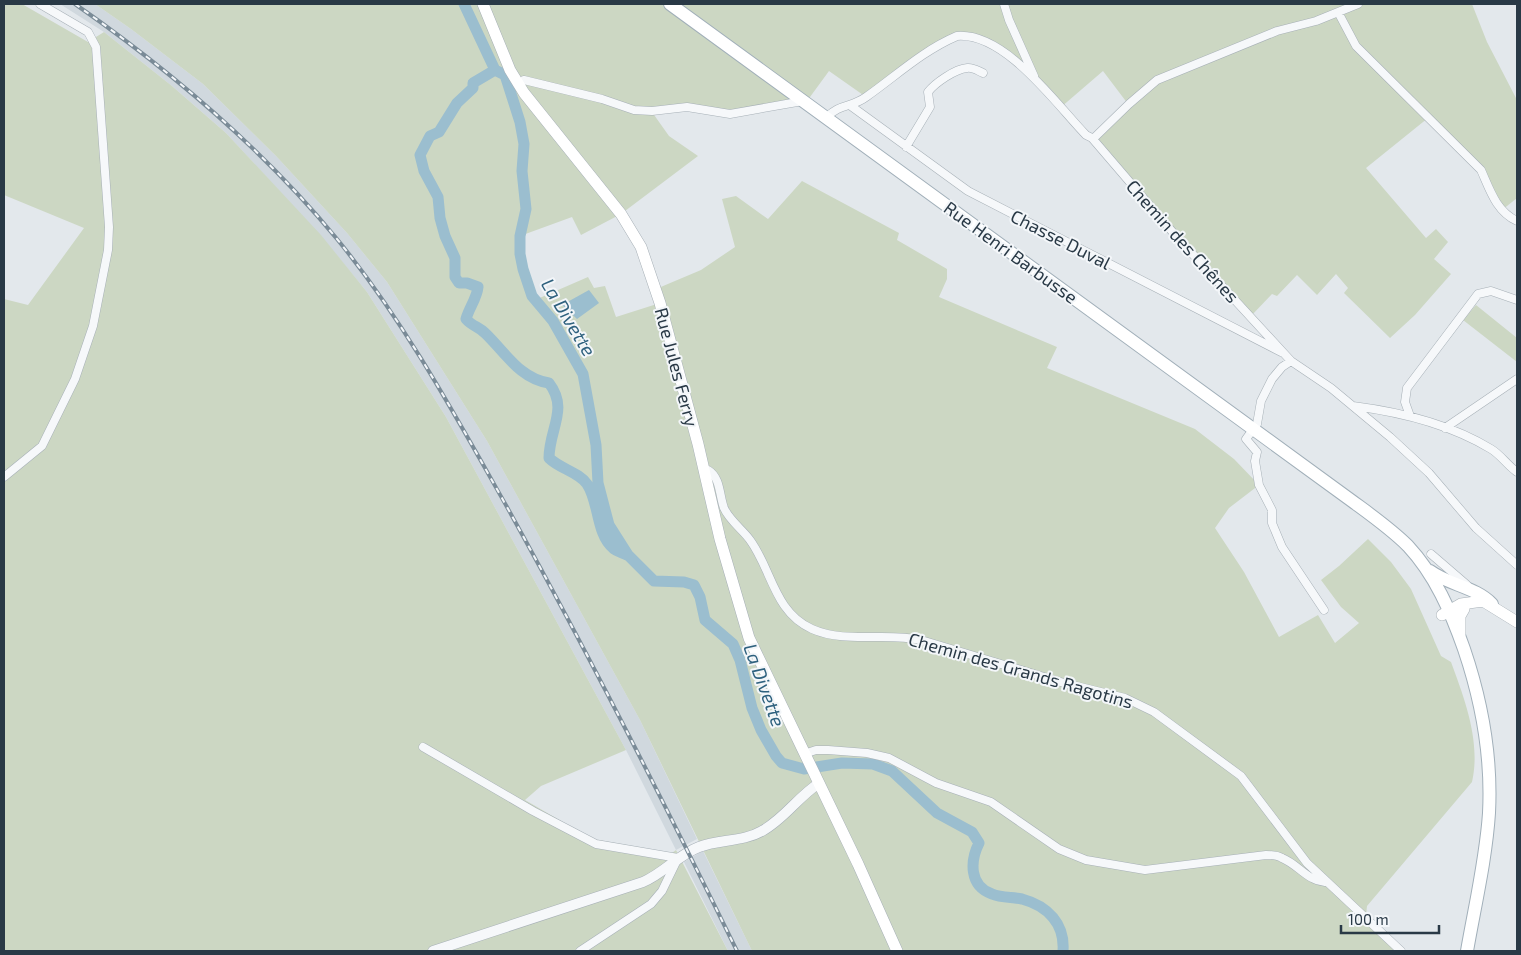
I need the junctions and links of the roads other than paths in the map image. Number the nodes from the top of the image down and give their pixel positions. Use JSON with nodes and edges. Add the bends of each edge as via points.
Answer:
{"nodes":[{"id":1,"x":40,"y":4,"type":"edge"},
{"id":2,"x":483,"y":4,"type":"edge"},
{"id":3,"x":670,"y":4,"type":"edge"},
{"id":4,"x":1004,"y":4,"type":"edge"},
{"id":5,"x":1358,"y":4,"type":"edge"},
{"id":6,"x":1338,"y":12,"type":"junction"},
{"id":7,"x":983,"y":73,"type":"dead end"},
{"id":8,"x":524,"y":80,"type":"dead end"},
{"id":9,"x":1035,"y":80,"type":"junction"},
{"id":10,"x":803,"y":101,"type":"junction"},
{"id":11,"x":851,"y":106,"type":"junction"},
{"id":12,"x":826,"y":118,"type":"junction"},
{"id":13,"x":1092,"y":138,"type":"junction"},
{"id":14,"x":906,"y":147,"type":"junction"},
{"id":15,"x":1517,"y":221,"type":"edge"},
{"id":16,"x":1517,"y":300,"type":"edge"},
{"id":17,"x":1283,"y":353,"type":"junction"},
{"id":18,"x":1290,"y":361,"type":"junction"},
{"id":19,"x":1517,"y":379,"type":"edge"},
{"id":20,"x":1354,"y":406,"type":"junction"},
{"id":21,"x":1386,"y":411,"type":"junction"},
{"id":22,"x":1410,"y":416,"type":"junction"},
{"id":23,"x":1373,"y":424,"type":"junction"},
{"id":24,"x":1445,"y":428,"type":"junction"},
{"id":25,"x":1254,"y":430,"type":"junction"},
{"id":26,"x":704,"y":470,"type":"junction"},
{"id":27,"x":1517,"y":472,"type":"edge"},
{"id":28,"x":4,"y":477,"type":"edge"},
{"id":29,"x":1352,"y":501,"type":"junction"},
{"id":30,"x":1431,"y":554,"type":"dead end"},
{"id":31,"x":1517,"y":565,"type":"edge"},
{"id":32,"x":1426,"y":569,"type":"junction"},
{"id":33,"x":1469,"y":589,"type":"junction"},
{"id":34,"x":1492,"y":604,"type":"junction"},
{"id":35,"x":1468,"y":606,"type":"junction"},
{"id":36,"x":1324,"y":610,"type":"dead end"},
{"id":37,"x":1447,"y":613,"type":"junction"},
{"id":38,"x":1517,"y":622,"type":"edge"},
{"id":39,"x":1460,"y":636,"type":"junction"},
{"id":40,"x":423,"y":747,"type":"dead end"},
{"id":41,"x":808,"y":762,"type":"junction"},
{"id":42,"x":818,"y":784,"type":"junction"},
{"id":43,"x":678,"y":858,"type":"junction"},
{"id":44,"x":1325,"y":882,"type":"junction"},
{"id":45,"x":433,"y":951,"type":"edge"},
{"id":46,"x":580,"y":951,"type":"edge"},
{"id":47,"x":896,"y":951,"type":"edge"},
{"id":48,"x":1401,"y":951,"type":"edge"},
{"id":49,"x":1458,"y":951,"type":"edge"},
{"id":50,"x":1467,"y":951,"type":"edge"}],
"edges":[{"from":1,"to":28,"type":"street","via":[[81,28],[95,42],[108,242],[93,326],[75,379],[42,446]]},
{"from":2,"to":26,"type":"main road","name":"Rue Jules Ferry","via":[[510,70],[524,93],[621,214],[641,247],[660,303]]},
{"from":3,"to":10,"type":"main road","name":"Rue Henri Barbusse"},
{"from":4,"to":9,"type":"street"},
{"from":5,"to":6,"type":"street"},
{"from":6,"to":13,"type":"street","via":[[1277,31],[1157,80]]},
{"from":6,"to":15,"type":"street","via":[[1356,46],[1481,170],[1499,207],[1506,216]]},
{"from":7,"to":14,"type":"street","via":[[964,68],[932,87],[928,92],[930,108]]},
{"from":8,"to":10,"type":"street","via":[[634,110],[687,107],[730,114]]},
{"from":9,"to":11,"type":"street","name":"Chemin des Chênes","via":[[991,45],[956,36],[904,67]]},
{"from":9,"to":13,"type":"street","name":"Chemin des Chênes"},
{"from":10,"to":12,"type":"main road","name":"Rue Henri Barbusse"},
{"from":11,"to":12,"type":"street","name":"Chemin des Chênes","via":[[836,108]]},
{"from":11,"to":14,"type":"street","name":"Chasse Duval"},
{"from":12,"to":25,"type":"main road","name":"Rue Henri Barbusse"},
{"from":13,"to":17,"type":"street","name":"Chemin des Chênes"},
{"from":14,"to":17,"type":"street","name":"Chasse Duval","via":[[968,191]]},
{"from":16,"to":22,"type":"street","via":[[1491,291],[1478,294],[1406,388],[1405,402]]},
{"from":17,"to":18,"type":"street","name":"Chemin des Chênes"},
{"from":18,"to":20,"type":"street","name":"Chemin des Chênes","via":[[1313,374]]},
{"from":18,"to":25,"type":"street","via":[[1272,379],[1261,401]]},
{"from":19,"to":24,"type":"street"},
{"from":20,"to":21,"type":"street"},
{"from":20,"to":23,"type":"street","name":"Chemin des Chênes"},
{"from":21,"to":22,"type":"street"},
{"from":21,"to":23,"type":"street","via":[[1377,414]]},
{"from":22,"to":24,"type":"street"},
{"from":23,"to":31,"type":"street","name":"Chemin des Chênes","via":[[1429,472],[1476,528]]},
{"from":24,"to":27,"type":"street","via":[[1493,450]]},
{"from":25,"to":29,"type":"main road","name":"Rue Henri Barbusse"},
{"from":25,"to":36,"type":"street","via":[[1246,439],[1257,452],[1255,461],[1259,485],[1272,510],[1272,522],[1282,547]]},
{"from":26,"to":41,"type":"main road","name":"Rue Jules Ferry","via":[[749,638]]},
{"from":26,"to":44,"type":"street","name":"Chemin des Grands Ragotins","via":[[716,478],[724,509],[751,541],[773,588],[798,623],[815,630],[859,638],[902,636],[921,640],[1137,702],[1241,776],[1300,855]]},
{"from":29,"to":32,"type":"main road","via":[[1393,532]]},
{"from":29,"to":37,"type":"main road","via":[[1416,570]]},
{"from":30,"to":33,"type":"street"},
{"from":32,"to":33,"type":"main road"},
{"from":32,"to":37,"type":"main road"},
{"from":33,"to":34,"type":"main road"},
{"from":34,"to":35,"type":"main road","via":[[1483,601]]},
{"from":34,"to":38,"type":"main road"},
{"from":35,"to":37,"type":"main road"},
{"from":35,"to":39,"type":"main road","via":[[1459,623]]},
{"from":37,"to":39,"type":"main road"},
{"from":37,"to":49,"type":"main road","via":[[1474,704],[1481,759],[1481,815]]},
{"from":39,"to":50,"type":"main road","via":[[1479,698],[1489,787],[1486,838]]},
{"from":40,"to":43,"type":"street","via":[[596,844]]},
{"from":41,"to":42,"type":"main road","name":"Rue Jules Ferry"},
{"from":41,"to":44,"type":"street","via":[[816,750],[867,753],[889,758],[936,783],[991,802],[1059,849],[1086,860],[1144,870],[1266,855],[1283,858],[1311,878]]},
{"from":42,"to":43,"type":"street","via":[[762,831],[701,846]]},
{"from":42,"to":47,"type":"main road","name":"Rue Jules Ferry"},
{"from":43,"to":45,"type":"street","via":[[660,874],[643,882]]},
{"from":43,"to":46,"type":"street","via":[[662,891],[651,904]]},
{"from":44,"to":48,"type":"street"}]}
